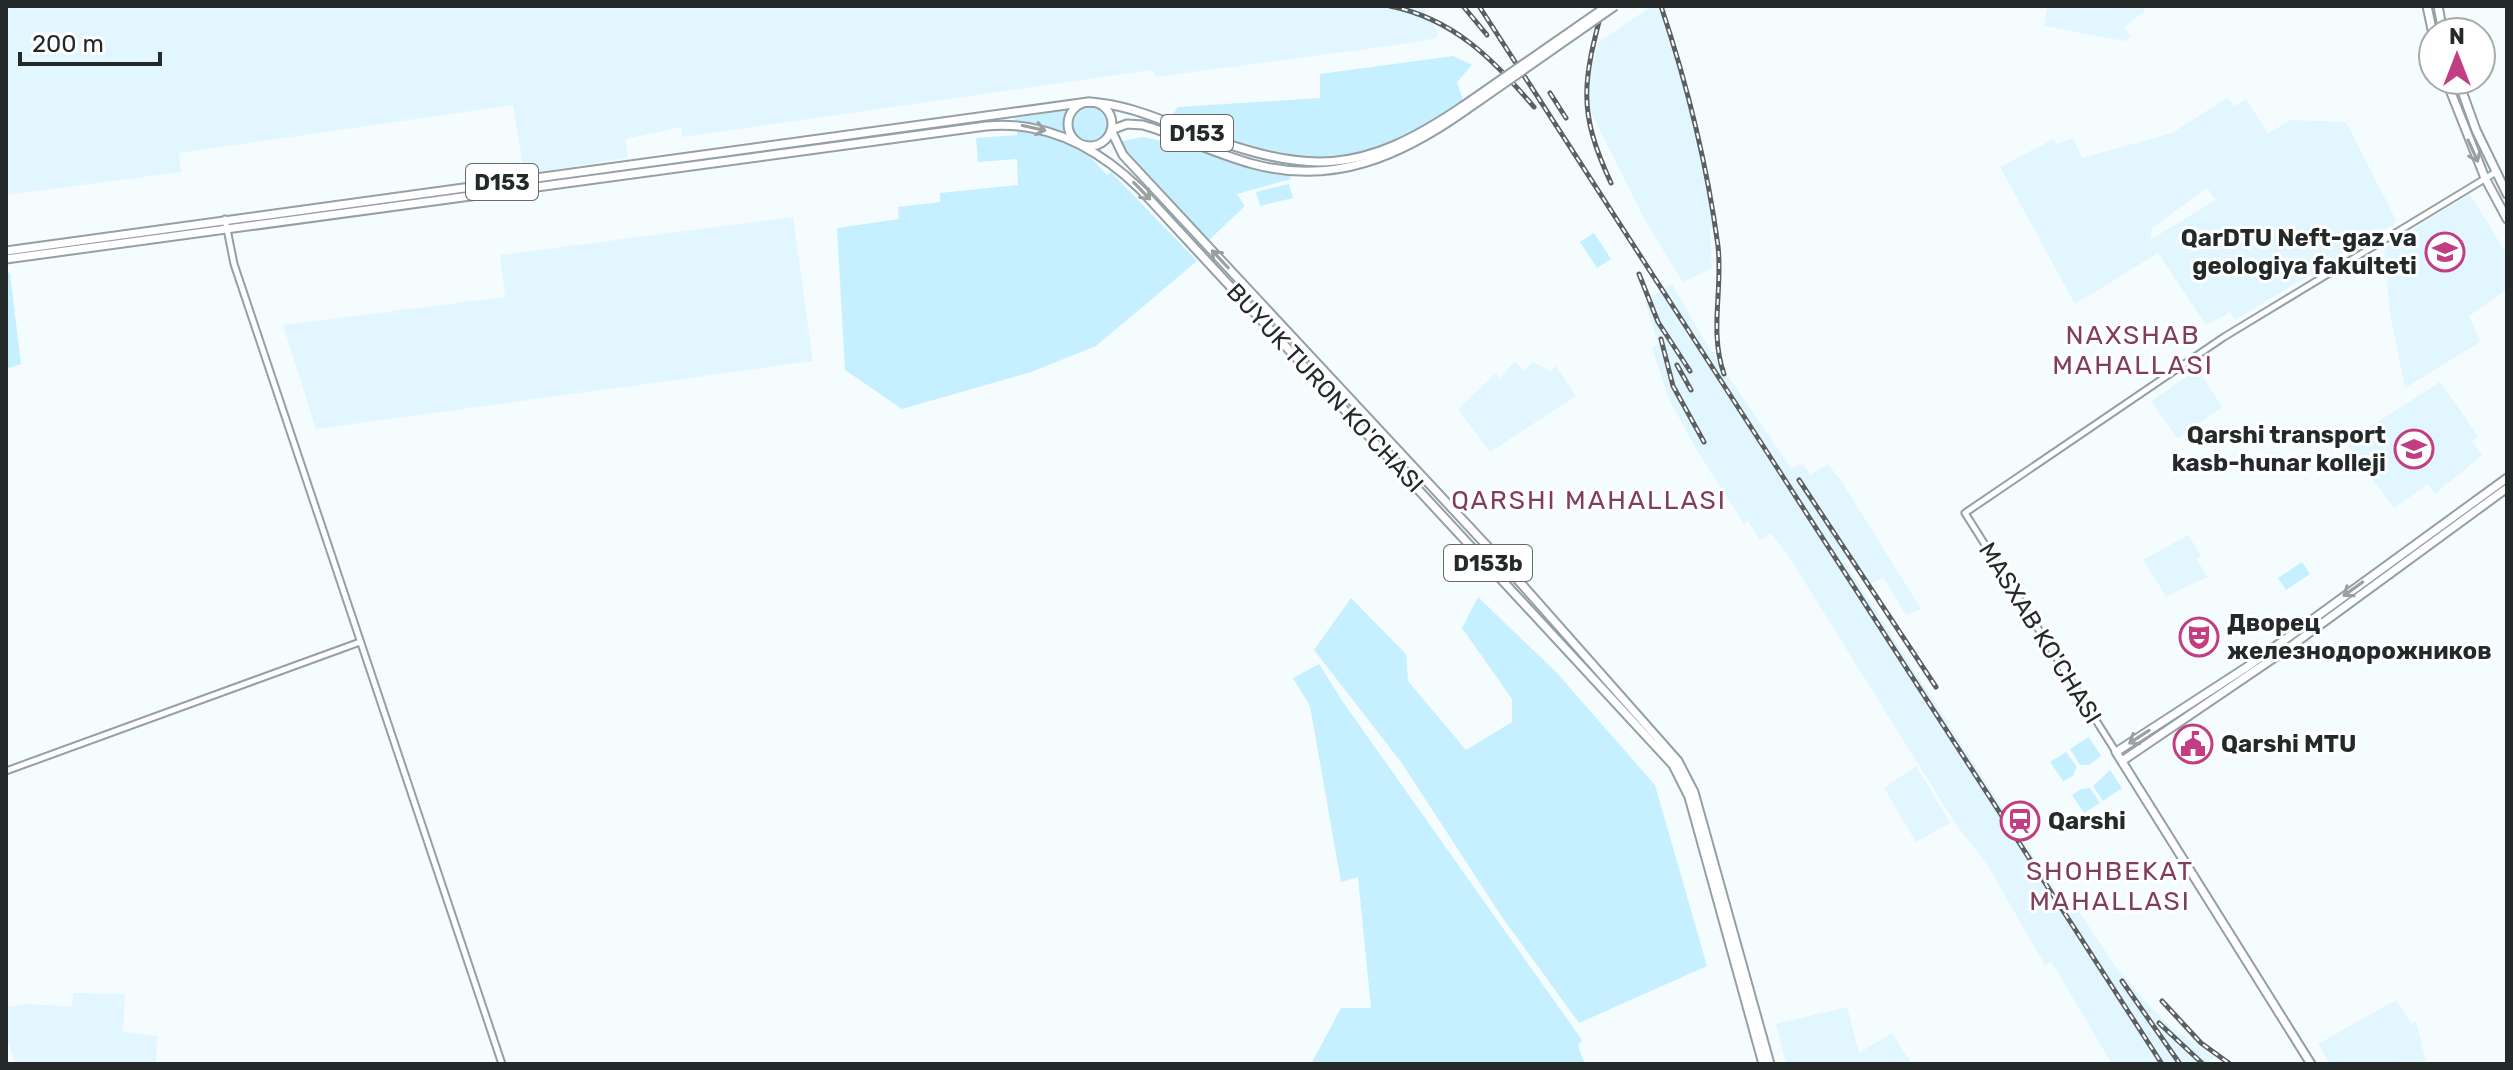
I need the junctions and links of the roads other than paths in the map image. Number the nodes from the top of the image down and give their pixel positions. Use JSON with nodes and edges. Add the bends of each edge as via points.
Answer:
{"nodes":[{"id":1,"x":1607,"y":6,"type":"edge"},
{"id":2,"x":1615,"y":6,"type":"edge"},
{"id":3,"x":2452,"y":96,"type":"edge"},
{"id":4,"x":2465,"y":96,"type":"edge"},
{"id":5,"x":1088,"y":102,"type":"junction"},
{"id":6,"x":1465,"y":108,"type":"junction"},
{"id":7,"x":1111,"y":130,"type":"junction"},
{"id":8,"x":1080,"y":144,"type":"junction"},
{"id":9,"x":2496,"y":172,"type":"junction"},
{"id":10,"x":2485,"y":178,"type":"junction"},
{"id":11,"x":2507,"y":194,"type":"edge"},
{"id":12,"x":2507,"y":219,"type":"edge"},
{"id":13,"x":226,"y":224,"type":"junction"},
{"id":14,"x":6,"y":251,"type":"edge"},
{"id":15,"x":6,"y":259,"type":"edge"},
{"id":16,"x":2507,"y":478,"type":"edge"},
{"id":17,"x":2507,"y":488,"type":"edge"},
{"id":18,"x":1437,"y":495,"type":"junction"},
{"id":19,"x":1429,"y":500,"type":"junction"},
{"id":20,"x":2385,"y":566,"type":"junction"},
{"id":21,"x":2391,"y":574,"type":"junction"},
{"id":22,"x":360,"y":642,"type":"junction"},
{"id":23,"x":2116,"y":752,"type":"junction"},
{"id":24,"x":2122,"y":761,"type":"junction"},
{"id":25,"x":6,"y":771,"type":"edge"},
{"id":26,"x":502,"y":1064,"type":"edge"},
{"id":27,"x":1763,"y":1064,"type":"edge"},
{"id":28,"x":1770,"y":1064,"type":"edge"},
{"id":29,"x":2311,"y":1064,"type":"edge"}],
"edges":[{"from":1,"to":6,"type":"main road","number":"D153","bridge":true},
{"from":2,"to":6,"type":"main road","number":"D153","bridge":true},
{"from":3,"to":10,"type":"main road","one_way":true},
{"from":4,"to":9,"type":"main road"},
{"from":5,"to":6,"type":"main road","number":"D153","via":[[1120,104],[1264,156],[1308,161],[1381,153]]},
{"from":5,"to":7,"type":"main road","via":[[1107,110]]},
{"from":5,"to":8,"type":"main road","via":[[1075,107],[1068,120],[1070,134]]},
{"from":5,"to":13,"type":"main road","number":"D153"},
{"from":6,"to":7,"type":"main road","number":"D153","via":[[1404,150],[1323,170],[1257,165],[1143,125]]},
{"from":7,"to":8,"type":"main road","number":"D153","via":[[1099,144]]},
{"from":18,"to":7,"type":"main road","name":"BUYUK TURON KO'CHASI","number":"D153b","one_way":true,"via":[[1123,155]]},
{"from":13,"to":8,"type":"main road","number":"D153","one_way":true,"via":[[986,126],[1032,127]]},
{"from":8,"to":19,"type":"main road","name":"BUYUK TURON KO'CHASI","number":"D153b","one_way":true,"via":[[1141,190]]},
{"from":9,"to":10,"type":"street"},
{"from":9,"to":11,"type":"main road"},
{"from":10,"to":12,"type":"main road"},
{"from":10,"to":23,"type":"street","name":"MASXAB KO'CHASI","via":[[2224,337],[1965,513]]},
{"from":13,"to":14,"type":"main road","number":"D153"},
{"from":13,"to":15,"type":"main road","number":"D153"},
{"from":13,"to":22,"type":"street","via":[[234,264]]},
{"from":16,"to":20,"type":"main road"},
{"from":17,"to":21,"type":"main road"},
{"from":18,"to":19,"type":"main road"},
{"from":18,"to":28,"type":"main road","name":"BUYUK TURON KO'CHASI","number":"D153b","via":[[1682,766],[1694,792]]},
{"from":19,"to":27,"type":"main road","name":"BUYUK TURON KO'CHASI","number":"D153b","via":[[1679,774]]},
{"from":20,"to":21,"type":"main road"},
{"from":20,"to":23,"type":"main road","one_way":true,"via":[[2250,665]]},
{"from":21,"to":24,"type":"main road"},
{"from":22,"to":25,"type":"street"},
{"from":22,"to":26,"type":"street"},
{"from":23,"to":24,"type":"main road"},
{"from":24,"to":29,"type":"main road"}]}
